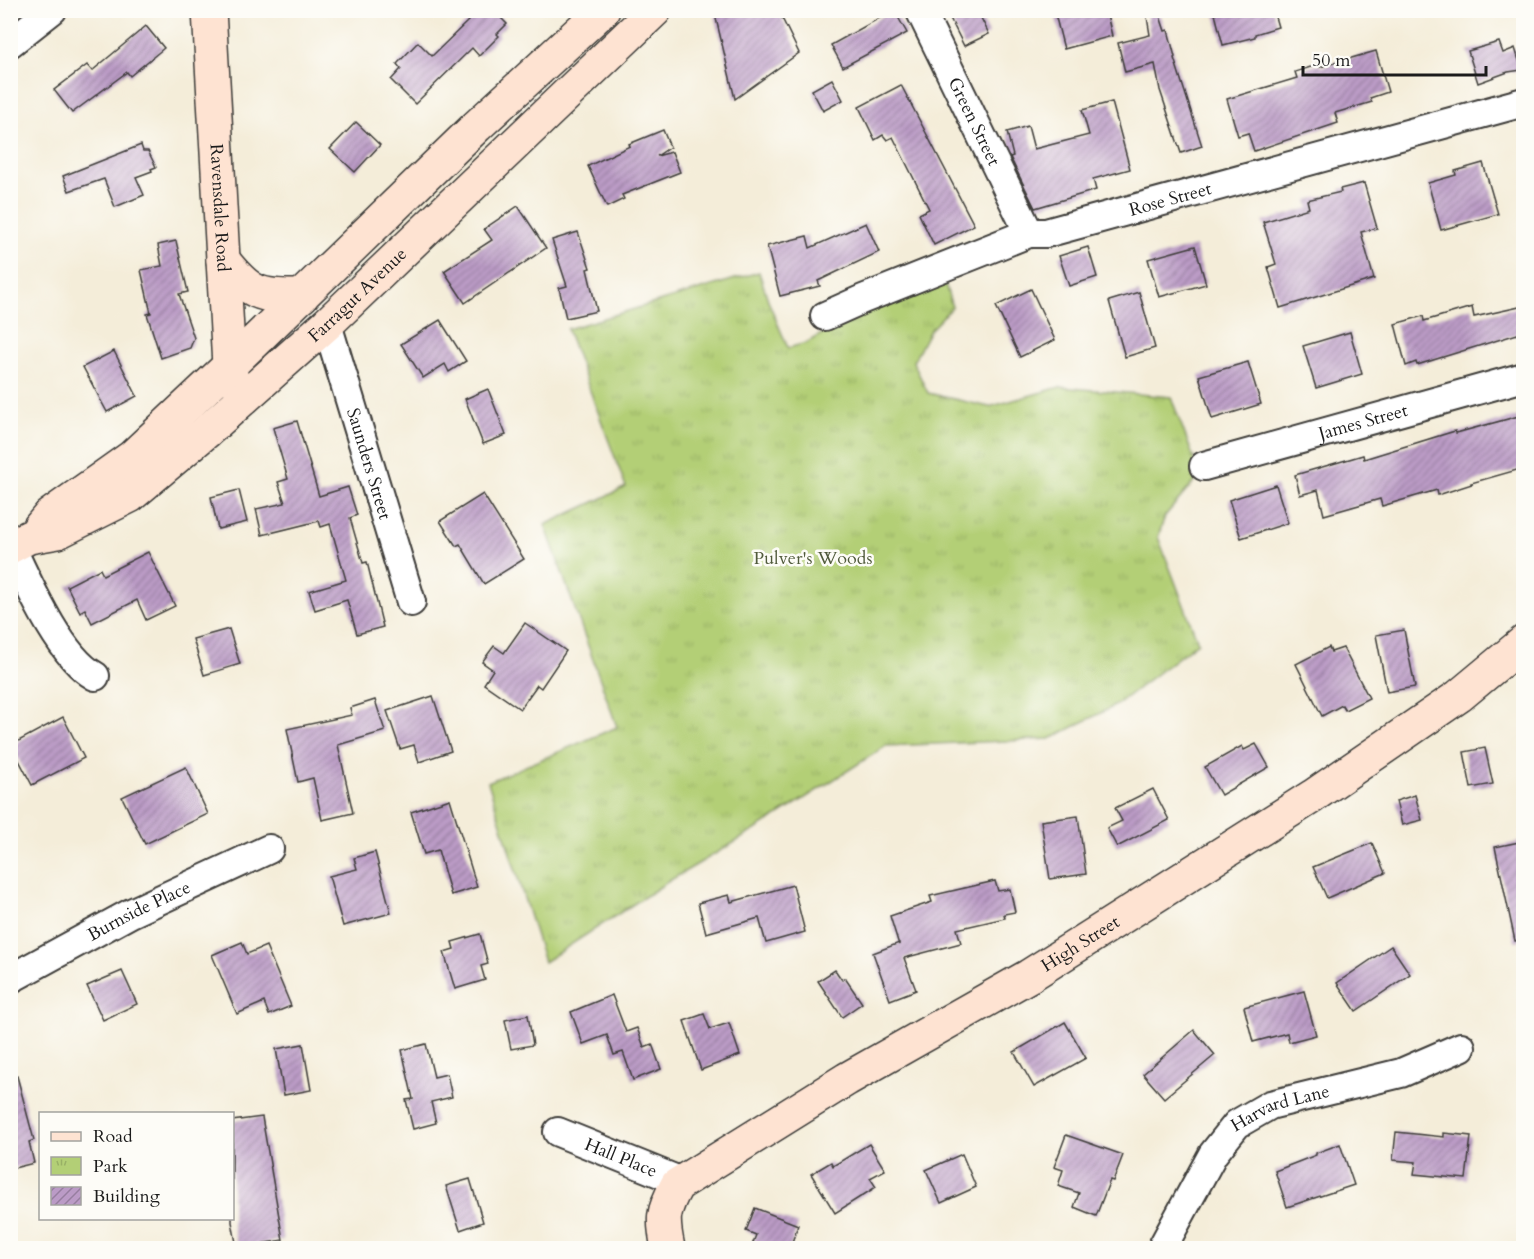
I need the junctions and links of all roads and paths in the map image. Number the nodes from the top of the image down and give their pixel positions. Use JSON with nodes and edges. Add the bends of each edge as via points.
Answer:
{"nodes":[{"id":1,"x":52,"y":10,"type":"edge"},
{"id":2,"x":209,"y":10,"type":"edge"},
{"id":3,"x":603,"y":10,"type":"edge"},
{"id":4,"x":655,"y":10,"type":"edge"},
{"id":5,"x":920,"y":10,"type":"edge"},
{"id":6,"x":10,"y":43,"type":"edge"},
{"id":7,"x":1524,"y":102,"type":"edge"},
{"id":8,"x":477,"y":126,"type":"junction"},
{"id":9,"x":503,"y":153,"type":"junction"},
{"id":10,"x":1029,"y":233,"type":"junction"},
{"id":11,"x":223,"y":260,"type":"junction"},
{"id":12,"x":302,"y":296,"type":"junction"},
{"id":13,"x":825,"y":316,"type":"dead end"},
{"id":14,"x":327,"y":324,"type":"junction"},
{"id":15,"x":229,"y":366,"type":"junction"},
{"id":16,"x":1524,"y":377,"type":"edge"},
{"id":17,"x":237,"y":404,"type":"junction"},
{"id":18,"x":1204,"y":466,"type":"dead end"},
{"id":19,"x":17,"y":543,"type":"edge"},
{"id":20,"x":411,"y":602,"type":"dead end"},
{"id":21,"x":1524,"y":642,"type":"edge"},
{"id":22,"x":95,"y":676,"type":"dead end"},
{"id":23,"x":269,"y":849,"type":"dead end"},
{"id":24,"x":10,"y":979,"type":"edge"},
{"id":25,"x":1461,"y":1047,"type":"dead end"},
{"id":26,"x":558,"y":1132,"type":"dead end"},
{"id":27,"x":682,"y":1182,"type":"junction"},
{"id":28,"x":668,"y":1248,"type":"edge"},
{"id":29,"x":1162,"y":1248,"type":"edge"}],
"edges":[{"from":1,"to":6,"type":"street"},
{"from":2,"to":11,"type":"main road","name":"Ravensdale Road"},
{"from":3,"to":8,"type":"main road","name":"Farragut Avenue"},
{"from":4,"to":9,"type":"main road","name":"Farragut Avenue"},
{"from":5,"to":10,"type":"street","name":"Green Street"},
{"from":7,"to":10,"type":"street","name":"Rose Street","via":[[1046,233]]},
{"from":8,"to":9,"type":"main road"},
{"from":8,"to":12,"type":"main road","name":"Farragut Avenue"},
{"from":9,"to":14,"type":"main road","name":"Farragut Avenue"},
{"from":10,"to":13,"type":"street","name":"Rose Street"},
{"from":11,"to":12,"type":"main road","via":[[255,292]]},
{"from":11,"to":15,"type":"main road","name":"Ravensdale Road"},
{"from":12,"to":15,"type":"main road","name":"Farragut Avenue"},
{"from":14,"to":17,"type":"main road","name":"Farragut Avenue"},
{"from":14,"to":20,"type":"street","name":"Saunders Street"},
{"from":15,"to":17,"type":"main road","name":"Ravensdale Road"},
{"from":15,"to":19,"type":"main road","name":"Farragut Avenue","via":[[132,457]]},
{"from":16,"to":18,"type":"street","name":"James Street"},
{"from":17,"to":19,"type":"main road","name":"Farragut Avenue","via":[[130,496],[58,532]]},
{"from":19,"to":22,"type":"street","via":[[38,606],[83,669]]},
{"from":21,"to":27,"type":"main road","name":"High Street","via":[[1460,696],[1313,796],[1029,976],[847,1079]]},
{"from":23,"to":24,"type":"street","name":"Burnside Place","via":[[131,914]]},
{"from":25,"to":29,"type":"street","name":"Harvard Lane","via":[[1401,1073],[1270,1105],[1237,1124],[1213,1154]]},
{"from":26,"to":27,"type":"street","name":"Hall Place"},
{"from":27,"to":28,"type":"main road","name":"High Street","via":[[666,1205],[663,1223]]}]}
